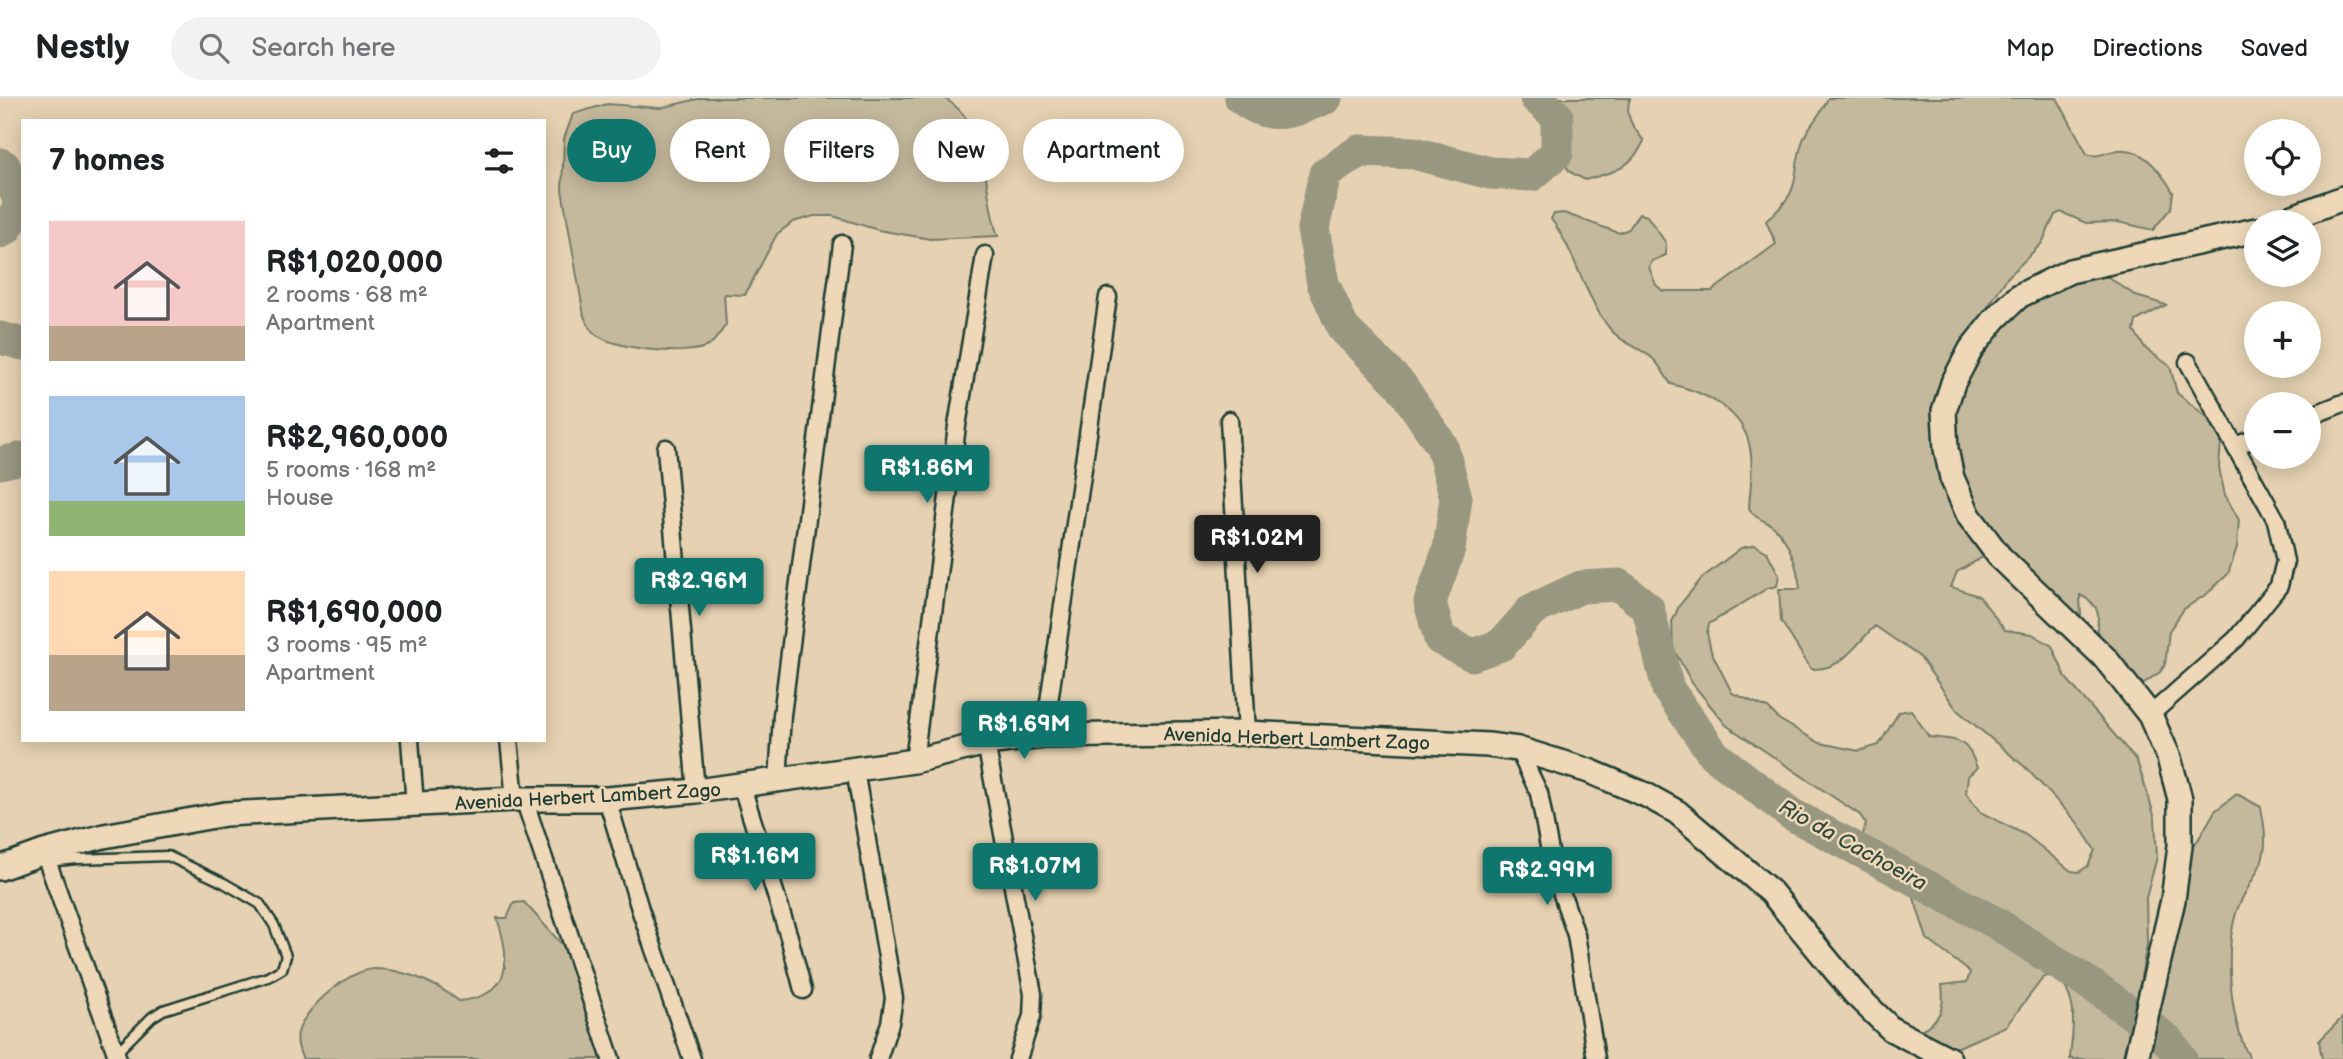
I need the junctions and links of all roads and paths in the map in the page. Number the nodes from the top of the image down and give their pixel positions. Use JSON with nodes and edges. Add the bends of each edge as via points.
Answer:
{"nodes":[{"id":1,"x":2343,"y":198,"type":"edge"},
{"id":2,"x":2312,"y":210,"type":"edge"},
{"id":3,"x":2244,"y":233,"type":"edge"},
{"id":4,"x":842,"y":244,"type":"dead end"},
{"id":5,"x":985,"y":255,"type":"dead end"},
{"id":6,"x":1108,"y":297,"type":"dead end"},
{"id":7,"x":2189,"y":362,"type":"dead end"},
{"id":8,"x":2343,"y":403,"type":"edge"},
{"id":9,"x":2321,"y":412,"type":"edge"},
{"id":10,"x":1229,"y":420,"type":"dead end"},
{"id":11,"x":2244,"y":443,"type":"edge"},
{"id":12,"x":2235,"y":446,"type":"junction"},
{"id":13,"x":666,"y":448,"type":"dead end"},
{"id":14,"x":2150,"y":715,"type":"junction"},
{"id":15,"x":1247,"y":733,"type":"junction"},
{"id":16,"x":1044,"y":736,"type":"junction"},
{"id":17,"x":410,"y":742,"type":"edge"},
{"id":18,"x":509,"y":742,"type":"edge"},
{"id":19,"x":986,"y":743,"type":"junction"},
{"id":20,"x":1518,"y":749,"type":"junction"},
{"id":21,"x":914,"y":761,"type":"junction"},
{"id":22,"x":855,"y":770,"type":"junction"},
{"id":23,"x":778,"y":781,"type":"junction"},
{"id":24,"x":742,"y":787,"type":"junction"},
{"id":25,"x":696,"y":792,"type":"junction"},
{"id":26,"x":519,"y":799,"type":"junction"},
{"id":27,"x":607,"y":799,"type":"junction"},
{"id":28,"x":415,"y":805,"type":"junction"},
{"id":29,"x":46,"y":857,"type":"junction"},
{"id":30,"x":0,"y":868,"type":"edge"},
{"id":31,"x":803,"y":990,"type":"dead end"},
{"id":32,"x":2135,"y":1053,"type":"edge"},
{"id":33,"x":117,"y":1056,"type":"edge"},
{"id":34,"x":611,"y":1059,"type":"edge"},
{"id":35,"x":692,"y":1059,"type":"edge"},
{"id":36,"x":877,"y":1059,"type":"edge"},
{"id":37,"x":1018,"y":1059,"type":"edge"},
{"id":38,"x":1596,"y":1059,"type":"edge"},
{"id":39,"x":1949,"y":1059,"type":"edge"}],
"edges":[{"from":1,"to":2,"type":"street"},
{"from":3,"to":14,"type":"street","via":[[2070,271],[2019,296],[1971,349],[1944,411],[1952,478],[1969,516],[1999,556],[2105,658]]},
{"from":4,"to":23,"type":"street","via":[[782,715]]},
{"from":5,"to":21,"type":"street","via":[[957,426]]},
{"from":6,"to":16,"type":"street"},
{"from":7,"to":12,"type":"street"},
{"from":8,"to":9,"type":"street"},
{"from":10,"to":15,"type":"street"},
{"from":11,"to":12,"type":"street"},
{"from":12,"to":14,"type":"street","via":[[2276,520],[2283,541],[2283,576],[2236,639]]},
{"from":13,"to":25,"type":"street"},
{"from":14,"to":32,"type":"street","via":[[2180,799],[2180,846],[2160,961]]},
{"from":15,"to":16,"type":"street","name":"Avenida Herbert Lambert Zago"},
{"from":15,"to":20,"type":"street","name":"Avenida Herbert Lambert Zago"},
{"from":16,"to":19,"type":"street","name":"Avenida Herbert Lambert Zago"},
{"from":17,"to":28,"type":"street"},
{"from":18,"to":26,"type":"street"},
{"from":19,"to":21,"type":"street","name":"Avenida Herbert Lambert Zago"},
{"from":19,"to":37,"type":"street","via":[[1033,994],[1032,1016]]},
{"from":20,"to":38,"type":"street","via":[[1539,793],[1553,868],[1576,934]]},
{"from":20,"to":39,"type":"street","name":"Avenida Herbert Lambert Zago","via":[[1589,771],[1677,813],[1771,892],[1854,994],[1891,1029]]},
{"from":21,"to":22,"type":"street","name":"Avenida Herbert Lambert Zago"},
{"from":22,"to":23,"type":"street","name":"Avenida Herbert Lambert Zago"},
{"from":22,"to":36,"type":"street","via":[[894,998]]},
{"from":23,"to":24,"type":"street","name":"Avenida Herbert Lambert Zago"},
{"from":24,"to":25,"type":"street","name":"Avenida Herbert Lambert Zago"},
{"from":24,"to":31,"type":"street"},
{"from":25,"to":27,"type":"street","name":"Avenida Herbert Lambert Zago"},
{"from":26,"to":27,"type":"street","name":"Avenida Herbert Lambert Zago"},
{"from":26,"to":28,"type":"street","name":"Avenida Herbert Lambert Zago"},
{"from":26,"to":34,"type":"street"},
{"from":27,"to":35,"type":"street"},
{"from":28,"to":29,"type":"street","name":"Avenida Herbert Lambert Zago","via":[[225,814],[159,824]]},
{"from":29,"to":30,"type":"street","name":"Avenida Herbert Lambert Zago"},
{"from":29,"to":33,"type":"street"},
{"from":29,"to":33,"type":"lane","via":[[168,856],[260,904],[286,956],[282,969],[268,977],[163,1010]]}]}
